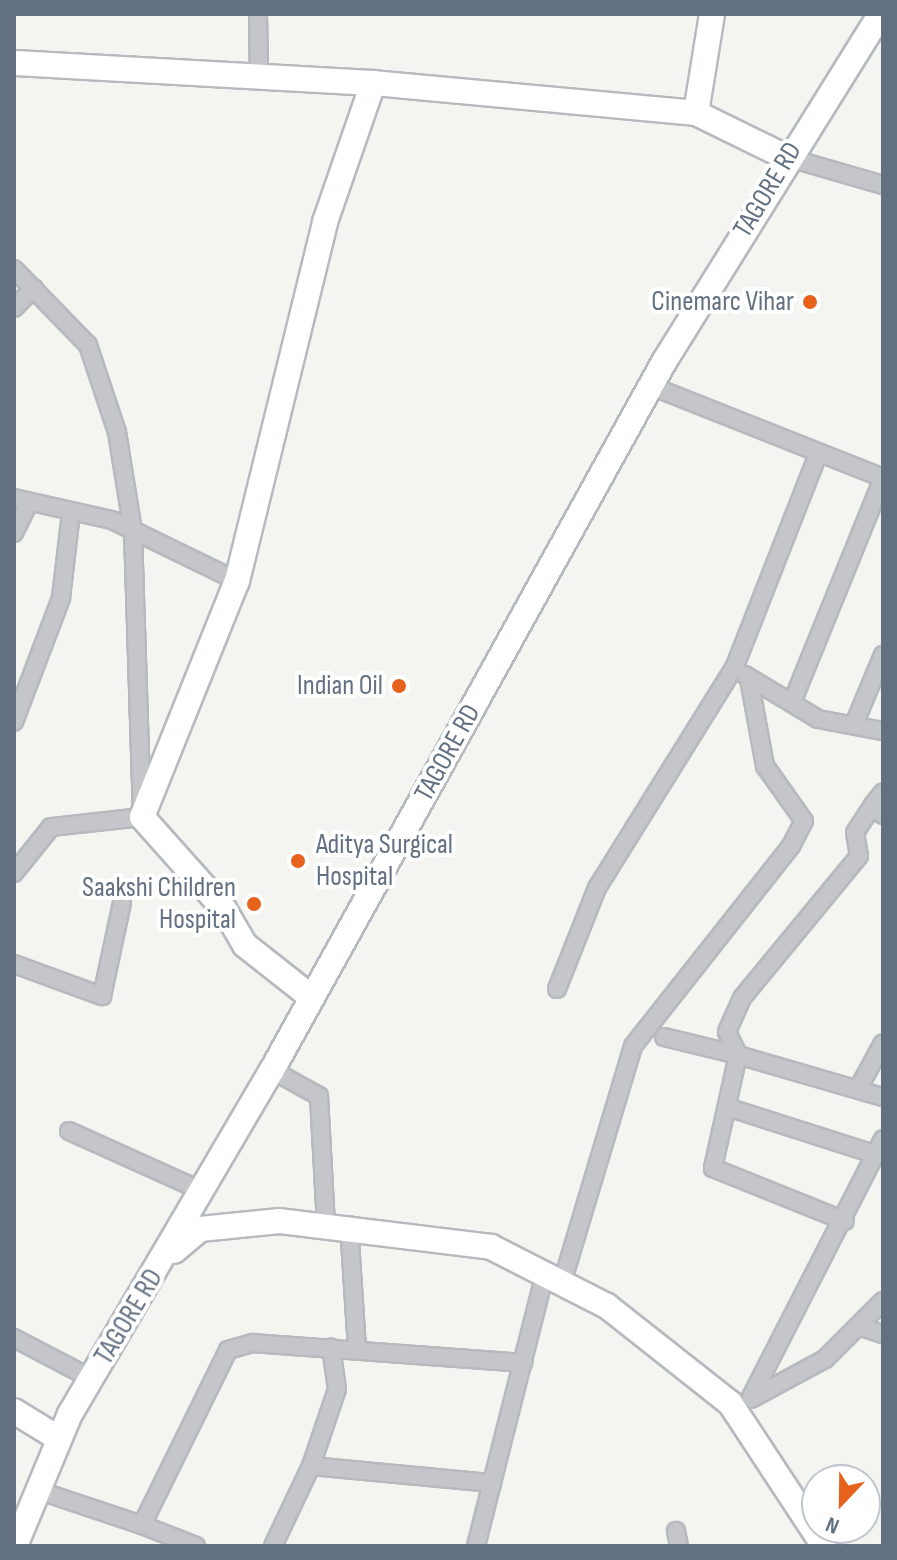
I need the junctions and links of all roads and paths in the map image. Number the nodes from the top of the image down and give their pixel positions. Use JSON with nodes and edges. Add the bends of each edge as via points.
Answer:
{"nodes":[{"id":1,"x":258,"y":14,"type":"edge"},
{"id":2,"x":712,"y":14,"type":"edge"},
{"id":3,"x":881,"y":14,"type":"edge"},
{"id":4,"x":14,"y":63,"type":"edge"},
{"id":5,"x":259,"y":80,"type":"junction"},
{"id":6,"x":373,"y":83,"type":"junction"},
{"id":7,"x":696,"y":113,"type":"junction"},
{"id":8,"x":786,"y":157,"type":"junction"},
{"id":9,"x":883,"y":185,"type":"edge"},
{"id":10,"x":14,"y":269,"type":"edge"},
{"id":11,"x":34,"y":288,"type":"junction"},
{"id":12,"x":14,"y":308,"type":"edge"},
{"id":13,"x":651,"y":386,"type":"junction"},
{"id":14,"x":817,"y":457,"type":"junction"},
{"id":15,"x":883,"y":478,"type":"edge"},
{"id":16,"x":21,"y":500,"type":"edge"},
{"id":17,"x":71,"y":513,"type":"junction"},
{"id":18,"x":133,"y":531,"type":"junction"},
{"id":19,"x":14,"y":533,"type":"edge"},
{"id":20,"x":237,"y":581,"type":"junction"},
{"id":21,"x":883,"y":655,"type":"edge"},
{"id":22,"x":735,"y":666,"type":"junction"},
{"id":23,"x":749,"y":679,"type":"junction"},
{"id":24,"x":793,"y":700,"type":"junction"},
{"id":25,"x":14,"y":722,"type":"edge"},
{"id":26,"x":855,"y":722,"type":"junction"},
{"id":27,"x":883,"y":731,"type":"edge"},
{"id":28,"x":880,"y":804,"type":"edge"},
{"id":29,"x":142,"y":817,"type":"junction"},
{"id":30,"x":14,"y":873,"type":"edge"},
{"id":31,"x":122,"y":903,"type":"dead end"},
{"id":32,"x":14,"y":964,"type":"edge"},
{"id":33,"x":557,"y":989,"type":"dead end"},
{"id":34,"x":311,"y":997,"type":"junction"},
{"id":35,"x":664,"y":1037,"type":"dead end"},
{"id":36,"x":883,"y":1043,"type":"edge"},
{"id":37,"x":738,"y":1055,"type":"junction"},
{"id":38,"x":272,"y":1070,"type":"junction"},
{"id":39,"x":875,"y":1091,"type":"edge"},
{"id":40,"x":730,"y":1108,"type":"junction"},
{"id":41,"x":69,"y":1131,"type":"dead end"},
{"id":42,"x":880,"y":1147,"type":"edge"},
{"id":43,"x":202,"y":1191,"type":"junction"},
{"id":44,"x":845,"y":1221,"type":"junction"},
{"id":45,"x":338,"y":1225,"type":"junction"},
{"id":46,"x":163,"y":1260,"type":"junction"},
{"id":47,"x":554,"y":1278,"type":"junction"},
{"id":48,"x":883,"y":1301,"type":"edge"},
{"id":49,"x":861,"y":1327,"type":"junction"},
{"id":50,"x":883,"y":1334,"type":"edge"},
{"id":51,"x":14,"y":1338,"type":"edge"},
{"id":52,"x":331,"y":1347,"type":"junction"},
{"id":53,"x":357,"y":1348,"type":"junction"},
{"id":54,"x":523,"y":1363,"type":"junction"},
{"id":55,"x":92,"y":1379,"type":"junction"},
{"id":56,"x":740,"y":1401,"type":"junction"},
{"id":57,"x":14,"y":1411,"type":"edge"},
{"id":58,"x":58,"y":1438,"type":"junction"},
{"id":59,"x":311,"y":1466,"type":"junction"},
{"id":60,"x":492,"y":1483,"type":"junction"},
{"id":61,"x":37,"y":1490,"type":"junction"},
{"id":62,"x":142,"y":1525,"type":"junction"},
{"id":63,"x":15,"y":1546,"type":"edge"},
{"id":64,"x":196,"y":1546,"type":"edge"},
{"id":65,"x":273,"y":1546,"type":"edge"},
{"id":66,"x":476,"y":1546,"type":"edge"},
{"id":67,"x":824,"y":1546,"type":"edge"}],
"edges":[{"from":1,"to":5,"type":"street"},
{"from":2,"to":7,"type":"street"},
{"from":3,"to":8,"type":"street","name":"TAGORE RD"},
{"from":4,"to":5,"type":"street"},
{"from":5,"to":6,"type":"street"},
{"from":6,"to":7,"type":"street"},
{"from":6,"to":20,"type":"street","via":[[325,222]]},
{"from":7,"to":8,"type":"street"},
{"from":8,"to":9,"type":"street"},
{"from":8,"to":13,"type":"street","name":"TAGORE RD"},
{"from":10,"to":11,"type":"street"},
{"from":11,"to":12,"type":"street"},
{"from":11,"to":18,"type":"street","via":[[88,345],[117,432]]},
{"from":13,"to":14,"type":"street"},
{"from":13,"to":34,"type":"street","name":"TAGORE RD"},
{"from":14,"to":15,"type":"street"},
{"from":14,"to":22,"type":"street"},
{"from":15,"to":24,"type":"street"},
{"from":16,"to":17,"type":"street"},
{"from":16,"to":19,"type":"street"},
{"from":17,"to":18,"type":"street"},
{"from":17,"to":25,"type":"street","via":[[61,598]]},
{"from":18,"to":20,"type":"street"},
{"from":18,"to":29,"type":"street"},
{"from":20,"to":29,"type":"street"},
{"from":21,"to":26,"type":"street"},
{"from":22,"to":23,"type":"street"},
{"from":22,"to":33,"type":"street","via":[[597,888]]},
{"from":23,"to":24,"type":"street"},
{"from":23,"to":47,"type":"street","via":[[765,766],[804,821],[791,846],[633,1046]]},
{"from":24,"to":26,"type":"street","via":[[818,719]]},
{"from":26,"to":27,"type":"street"},
{"from":28,"to":37,"type":"street","via":[[855,833],[859,856],[742,998],[727,1032]]},
{"from":29,"to":30,"type":"street","via":[[51,827]]},
{"from":29,"to":34,"type":"street","via":[[224,909],[245,945]]},
{"from":31,"to":32,"type":"street","via":[[102,996]]},
{"from":34,"to":38,"type":"street","name":"TAGORE RD"},
{"from":35,"to":37,"type":"street"},
{"from":36,"to":39,"type":"street"},
{"from":37,"to":39,"type":"street"},
{"from":37,"to":40,"type":"street"},
{"from":38,"to":43,"type":"street","name":"TAGORE RD"},
{"from":38,"to":45,"type":"street","via":[[319,1096]]},
{"from":40,"to":42,"type":"street"},
{"from":40,"to":44,"type":"street","via":[[716,1135],[713,1168]]},
{"from":41,"to":43,"type":"street"},
{"from":42,"to":44,"type":"street"},
{"from":43,"to":46,"type":"street","name":"TAGORE RD"},
{"from":44,"to":56,"type":"street"},
{"from":45,"to":46,"type":"street","via":[[200,1229]]},
{"from":45,"to":47,"type":"street","via":[[491,1247]]},
{"from":45,"to":53,"type":"street"},
{"from":46,"to":55,"type":"street","name":"TAGORE RD"},
{"from":47,"to":54,"type":"street"},
{"from":47,"to":56,"type":"street","via":[[607,1306]]},
{"from":48,"to":49,"type":"street"},
{"from":49,"to":50,"type":"street"},
{"from":49,"to":56,"type":"street","via":[[825,1359]]},
{"from":51,"to":55,"type":"street"},
{"from":52,"to":53,"type":"street"},
{"from":52,"to":59,"type":"street","via":[[335,1400]]},
{"from":52,"to":62,"type":"street","via":[[253,1343],[228,1350]]},
{"from":53,"to":54,"type":"street"},
{"from":54,"to":60,"type":"street"},
{"from":55,"to":58,"type":"street","name":"TAGORE RD"},
{"from":56,"to":67,"type":"street"},
{"from":57,"to":58,"type":"street"},
{"from":58,"to":61,"type":"street","name":"TAGORE RD"},
{"from":59,"to":60,"type":"street"},
{"from":59,"to":65,"type":"street"},
{"from":60,"to":66,"type":"street"},
{"from":61,"to":62,"type":"street"},
{"from":61,"to":63,"type":"street","name":"TAGORE RD"},
{"from":62,"to":64,"type":"street"}]}
